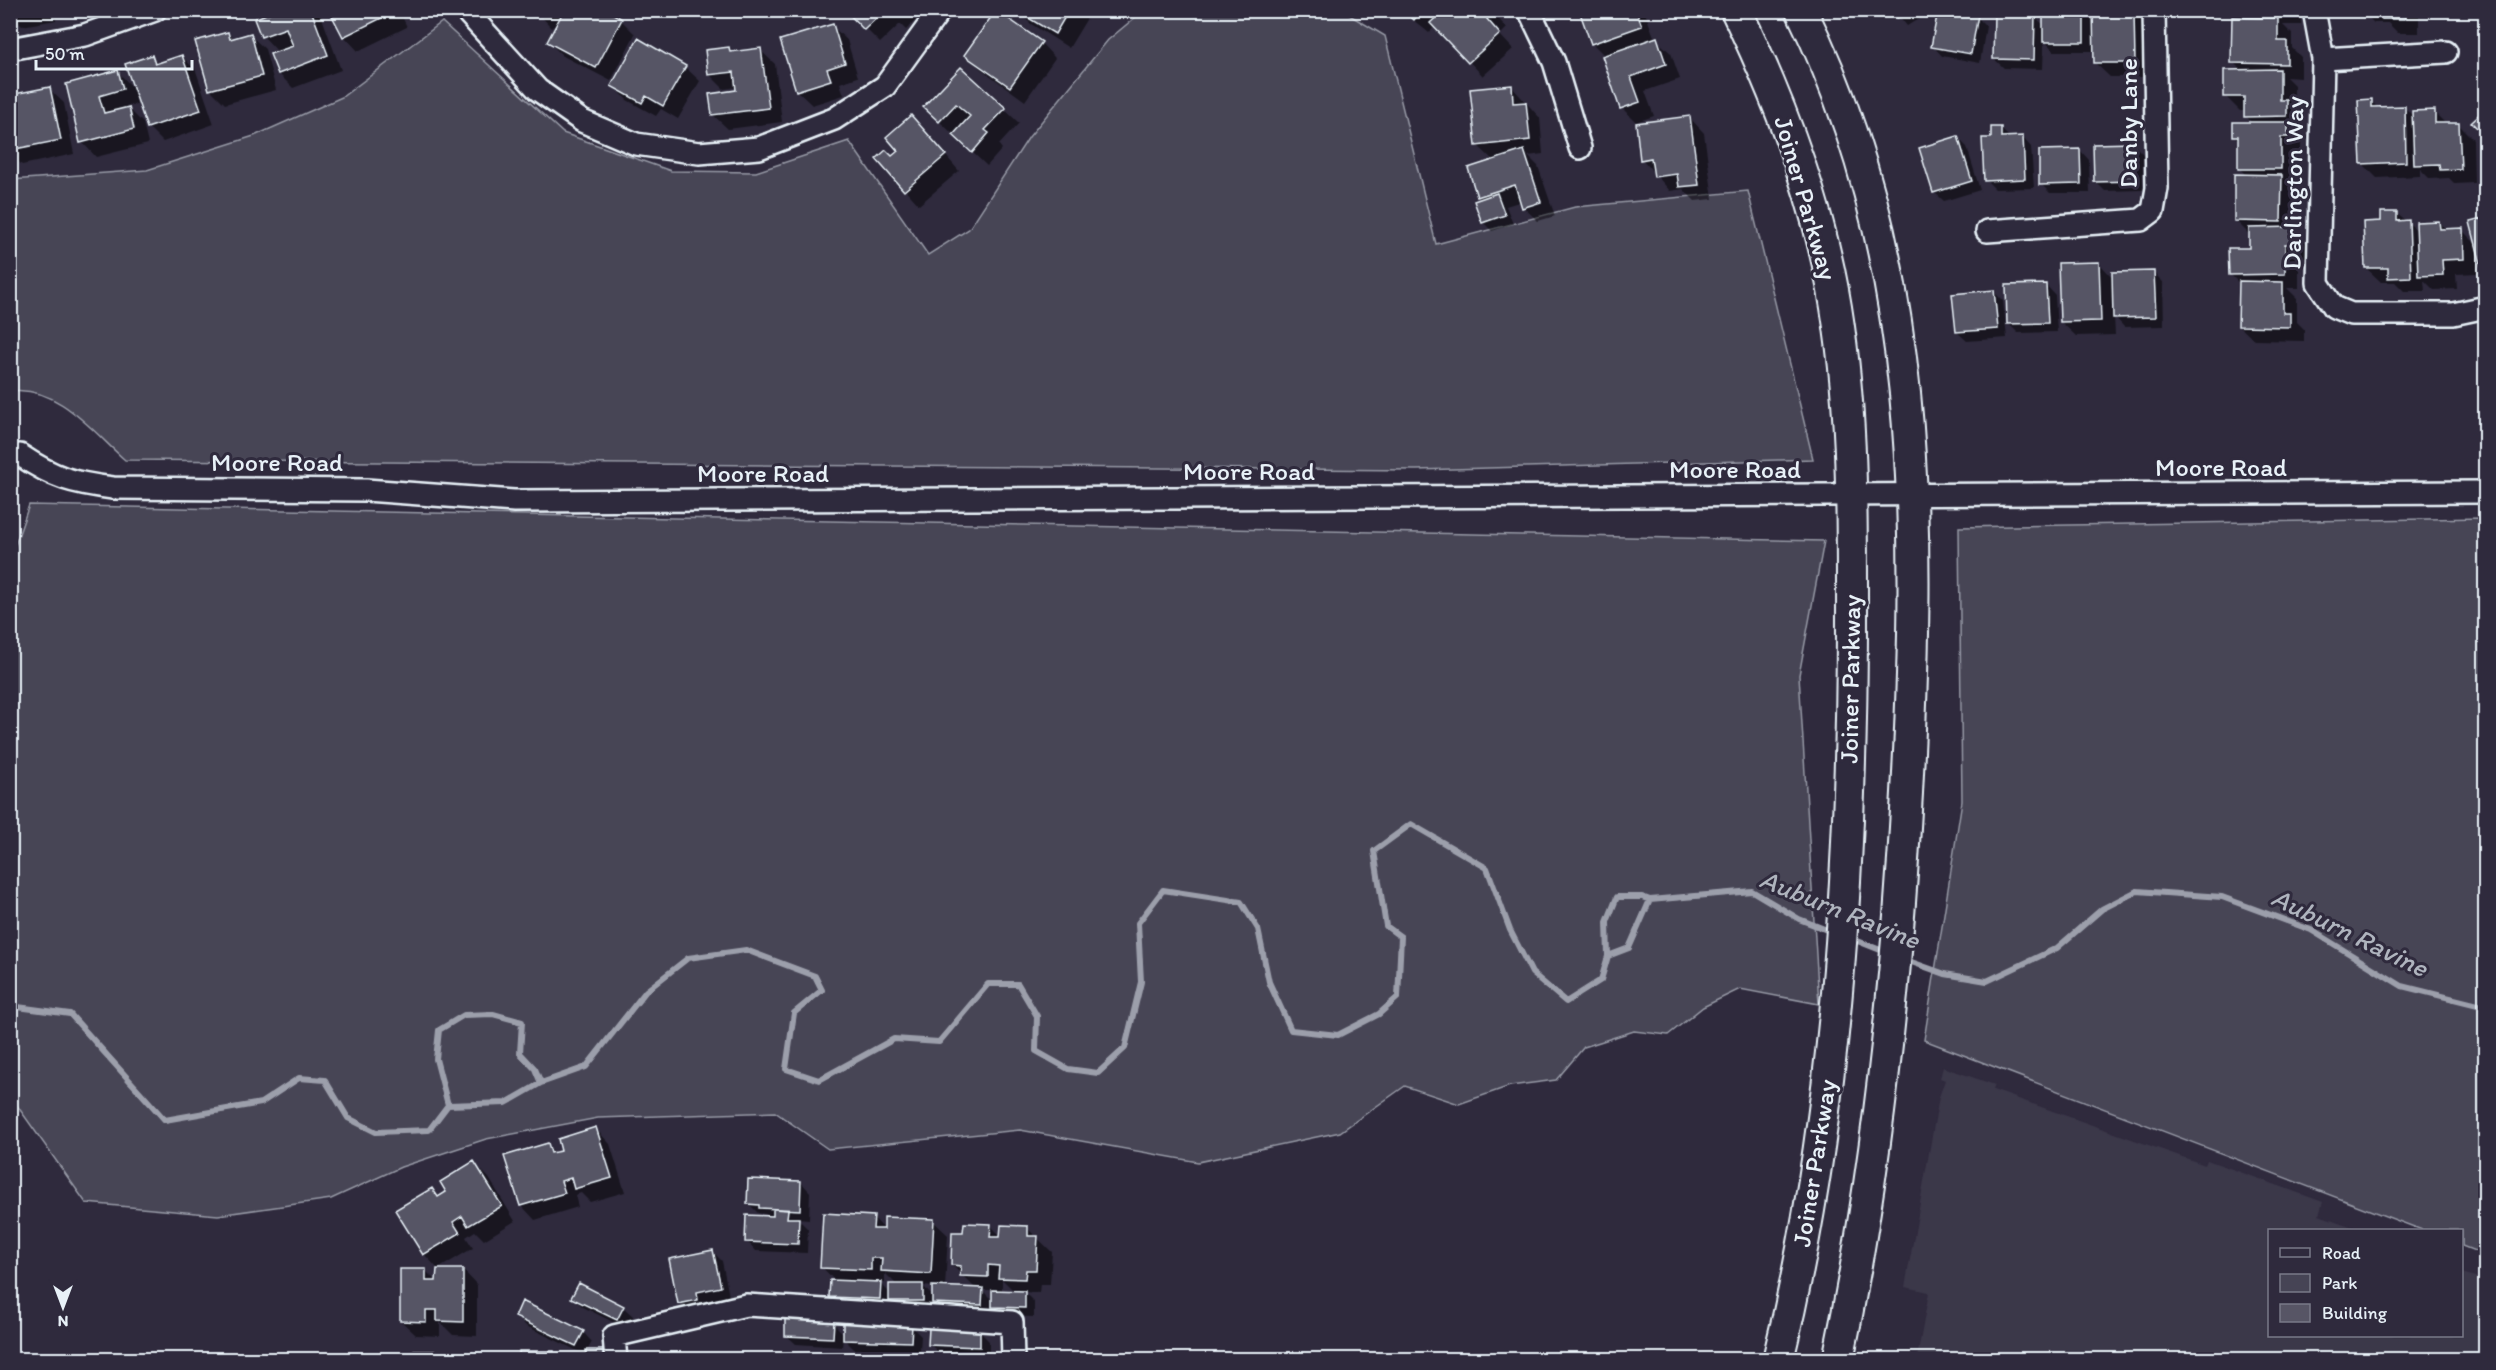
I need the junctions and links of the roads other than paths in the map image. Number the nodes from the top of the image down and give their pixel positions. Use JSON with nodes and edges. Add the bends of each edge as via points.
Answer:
{"nodes":[{"id":1,"x":155,"y":10,"type":"edge"},
{"id":2,"x":465,"y":10,"type":"edge"},
{"id":3,"x":940,"y":10,"type":"edge"},
{"id":4,"x":1529,"y":10,"type":"edge"},
{"id":5,"x":1736,"y":10,"type":"edge"},
{"id":6,"x":1801,"y":10,"type":"edge"},
{"id":7,"x":2154,"y":10,"type":"edge"},
{"id":8,"x":2314,"y":10,"type":"edge"},
{"id":9,"x":10,"y":49,"type":"edge"},
{"id":10,"x":2446,"y":52,"type":"dead end"},
{"id":11,"x":2323,"y":58,"type":"junction"},
{"id":12,"x":1580,"y":148,"type":"dead end"},
{"id":13,"x":1987,"y":231,"type":"dead end"},
{"id":14,"x":2486,"y":307,"type":"edge"},
{"id":15,"x":20,"y":455,"type":"dead end"},
{"id":16,"x":2486,"y":492,"type":"edge"},
{"id":17,"x":1852,"y":496,"type":"junction"},
{"id":18,"x":1913,"y":496,"type":"junction"},
{"id":19,"x":616,"y":1359,"type":"edge"},
{"id":20,"x":1013,"y":1359,"type":"edge"},
{"id":21,"x":1778,"y":1359,"type":"edge"},
{"id":22,"x":1838,"y":1359,"type":"edge"}],
"edges":[{"from":1,"to":9,"type":"street","via":[[85,35]]},
{"from":2,"to":3,"type":"street","via":[[538,90],[582,121],[636,144],[699,153],[759,148],[834,118],[885,86]]},
{"from":4,"to":12,"type":"street","via":[[1554,62]]},
{"from":5,"to":17,"type":"main road","name":"Joiner Parkway","via":[[1801,164],[1832,286],[1847,384]]},
{"from":6,"to":18,"type":"main road","via":[[1836,87],[1872,200],[1900,334]]},
{"from":7,"to":13,"type":"street","name":"Danby Lane","via":[[2157,188],[2153,211],[2141,220]]},
{"from":8,"to":11,"type":"street","name":"Darlington Way"},
{"from":10,"to":11,"type":"street"},
{"from":11,"to":14,"type":"street","name":"Darlington Way","via":[[2318,283],[2334,307],[2350,314],[2453,314]]},
{"from":15,"to":17,"type":"street","name":"Moore Road","via":[[45,472],[76,484],[113,488],[366,490],[514,501]]},
{"from":16,"to":18,"type":"street","name":"Moore Road"},
{"from":17,"to":18,"type":"street","name":"Moore Road"},
{"from":17,"to":21,"type":"main road","name":"Joiner Parkway","via":[[1847,869],[1819,1154]]},
{"from":18,"to":22,"type":"main road","via":[[1913,686],[1890,1028],[1874,1163]]},
{"from":19,"to":20,"type":"street","via":[[614,1336],[746,1305],[1012,1322]]}]}
